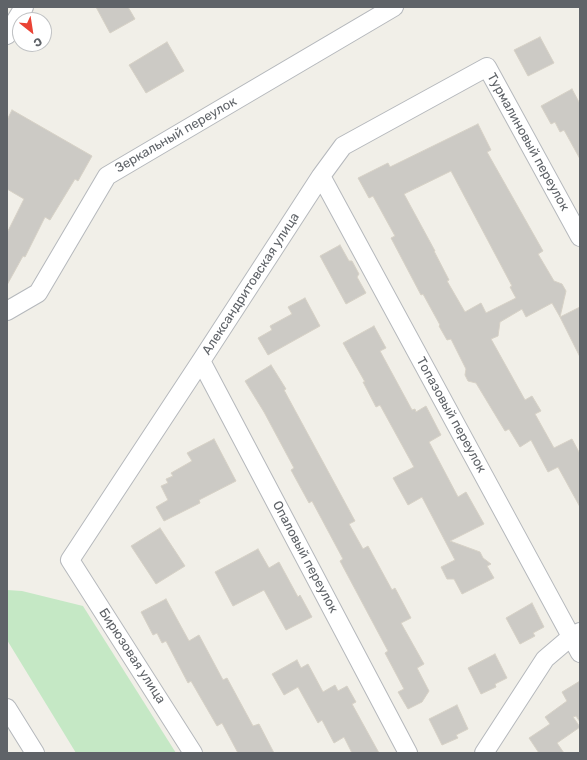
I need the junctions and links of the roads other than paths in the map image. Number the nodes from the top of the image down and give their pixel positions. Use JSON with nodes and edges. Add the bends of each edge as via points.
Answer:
{"nodes":[{"id":1,"x":24,"y":7,"type":"edge"},
{"id":2,"x":394,"y":7,"type":"edge"},
{"id":3,"x":7,"y":35,"type":"edge"},
{"id":4,"x":487,"y":67,"type":"joint"},
{"id":5,"x":321,"y":176,"type":"junction"},
{"id":6,"x":580,"y":237,"type":"edge"},
{"id":7,"x":7,"y":311,"type":"edge"},
{"id":8,"x":201,"y":361,"type":"junction"},
{"id":9,"x":70,"y":560,"type":"joint"},
{"id":10,"x":576,"y":634,"type":"edge"},
{"id":11,"x":580,"y":653,"type":"edge"},
{"id":12,"x":7,"y":708,"type":"edge"},
{"id":13,"x":35,"y":753,"type":"edge"},
{"id":14,"x":193,"y":753,"type":"edge"},
{"id":15,"x":408,"y":753,"type":"edge"},
{"id":16,"x":484,"y":753,"type":"edge"}],
"edges":[{"from":1,"to":3,"type":"street"},
{"from":2,"to":7,"type":"street","name":"Зеркальный переулок","via":[[107,176],[38,293]]},
{"from":4,"to":5,"type":"street","name":"Александритовская улица","via":[[343,146]]},
{"from":4,"to":6,"type":"street","name":"Турмалиновый переулок"},
{"from":5,"to":8,"type":"street","name":"Александритовская улица"},
{"from":5,"to":10,"type":"street","name":"Топазовый переулок"},
{"from":8,"to":9,"type":"street","name":"Александритовская улица"},
{"from":8,"to":15,"type":"street","name":"Опаловый переулок"},
{"from":9,"to":14,"type":"street","name":"Бирюзовая улица"},
{"from":10,"to":11,"type":"street","name":"Топазовый переулок"},
{"from":10,"to":16,"type":"street","via":[[545,659]]},
{"from":12,"to":13,"type":"street"}]}
